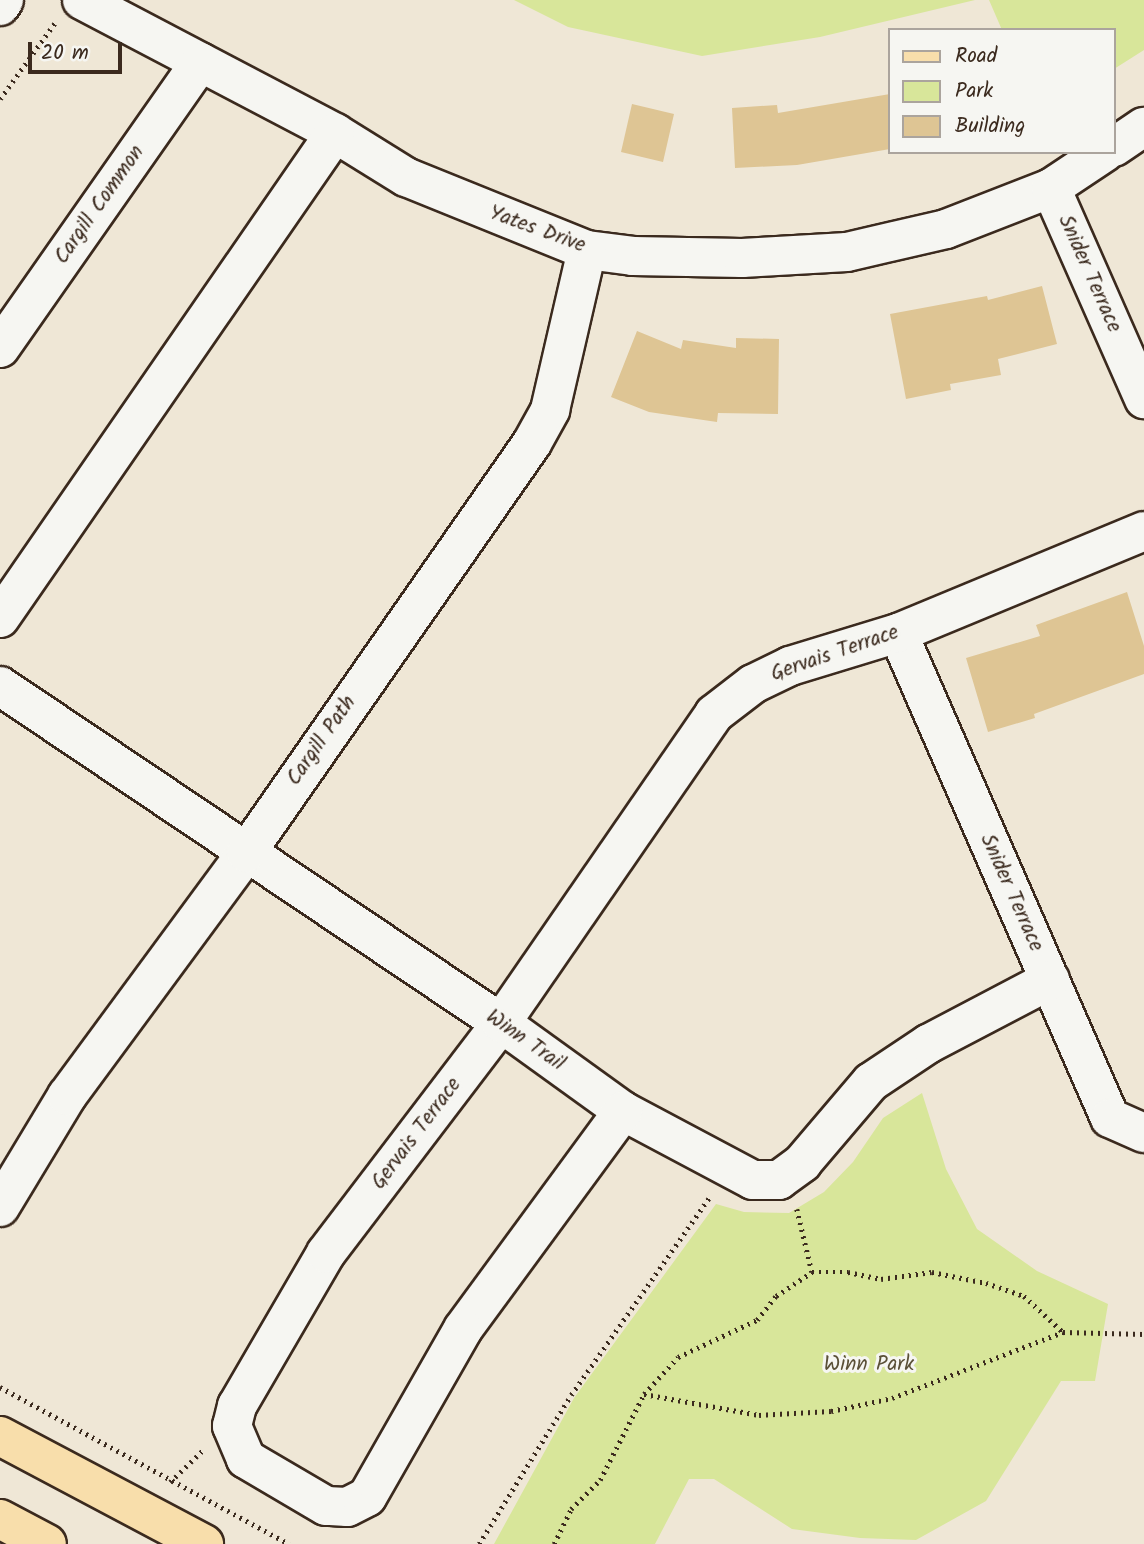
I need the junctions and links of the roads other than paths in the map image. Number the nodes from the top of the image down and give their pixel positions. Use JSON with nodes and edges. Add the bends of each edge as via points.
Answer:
{"nodes":[{"id":1,"x":4,"y":0,"type":"edge"},
{"id":2,"x":74,"y":5,"type":"edge"},
{"id":3,"x":0,"y":6,"type":"edge"},
{"id":4,"x":200,"y":62,"type":"junction"},
{"id":5,"x":1144,"y":127,"type":"edge"},
{"id":6,"x":335,"y":133,"type":"junction"},
{"id":7,"x":1116,"y":145,"type":"edge"},
{"id":8,"x":1102,"y":154,"type":"edge"},
{"id":9,"x":1051,"y":188,"type":"junction"},
{"id":10,"x":587,"y":250,"type":"junction"},
{"id":11,"x":0,"y":348,"type":"edge"},
{"id":12,"x":1144,"y":399,"type":"edge"},
{"id":13,"x":1144,"y":531,"type":"edge"},
{"id":14,"x":0,"y":618,"type":"edge"},
{"id":15,"x":898,"y":633,"type":"junction"},
{"id":16,"x":0,"y":686,"type":"edge"},
{"id":17,"x":246,"y":853,"type":"junction"},
{"id":18,"x":1049,"y":980,"type":"junction"},
{"id":19,"x":500,"y":1023,"type":"junction"},
{"id":20,"x":623,"y":1111,"type":"junction"},
{"id":21,"x":1144,"y":1133,"type":"edge"},
{"id":22,"x":0,"y":1207,"type":"edge"},
{"id":23,"x":0,"y":1436,"type":"edge"},
{"id":24,"x":0,"y":1519,"type":"edge"},
{"id":25,"x":47,"y":1544,"type":"edge"},
{"id":26,"x":204,"y":1544,"type":"edge"}],
"edges":[{"from":1,"to":3,"type":"street"},
{"from":2,"to":4,"type":"street","name":"Yates Drive"},
{"from":4,"to":6,"type":"street","name":"Yates Drive"},
{"from":4,"to":11,"type":"street","name":"Cargill Common"},
{"from":5,"to":7,"type":"street"},
{"from":6,"to":10,"type":"street","name":"Yates Drive","via":[[406,177]]},
{"from":6,"to":14,"type":"street"},
{"from":8,"to":9,"type":"street","name":"Yates Drive"},
{"from":9,"to":10,"type":"street","name":"Yates Drive","via":[[946,229],[847,252],[742,258],[633,256]]},
{"from":9,"to":12,"type":"street","name":"Snider Terrace"},
{"from":10,"to":17,"type":"street","name":"Cargill Path","via":[[550,410],[532,443]]},
{"from":13,"to":15,"type":"street","name":"Gervais Terrace"},
{"from":15,"to":18,"type":"street","name":"Snider Terrace"},
{"from":15,"to":19,"type":"street","name":"Gervais Terrace","via":[[790,666],[753,684],[714,714]]},
{"from":16,"to":17,"type":"street","name":"Winn Trail"},
{"from":17,"to":19,"type":"street","name":"Winn Trail"},
{"from":17,"to":22,"type":"street","name":"Cargill Path","via":[[67,1096]]},
{"from":18,"to":20,"type":"street","name":"Winn Trail","via":[[928,1044],[871,1082],[827,1137],[779,1180],[753,1180],[729,1171],[687,1143]]},
{"from":18,"to":21,"type":"street","name":"Snider Terrace","via":[[1110,1118]]},
{"from":19,"to":20,"type":"street","name":"Winn Trail"},
{"from":19,"to":20,"type":"street","name":"Gervais Terrace","via":[[326,1253],[237,1406],[232,1426],[246,1459],[326,1506],[347,1507],[367,1497],[463,1329]]},
{"from":23,"to":26,"type":"main road"},
{"from":24,"to":25,"type":"main road"}]}
